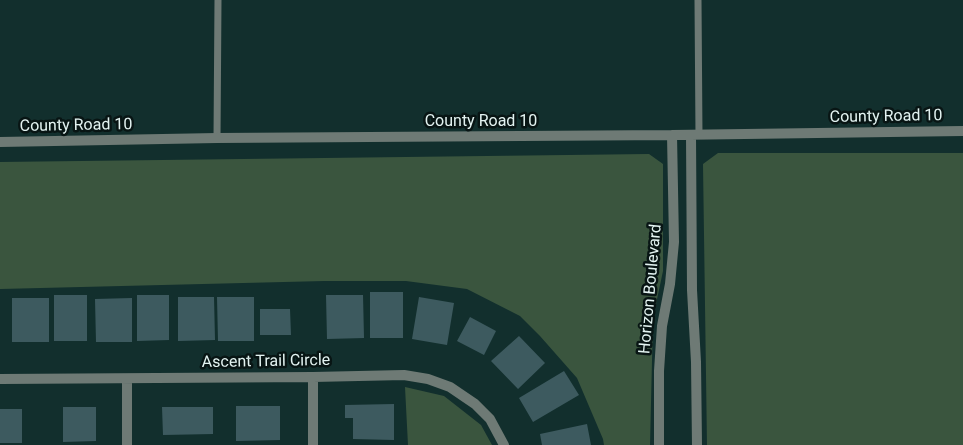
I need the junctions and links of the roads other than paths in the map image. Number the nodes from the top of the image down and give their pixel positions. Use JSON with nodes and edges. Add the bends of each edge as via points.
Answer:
{"nodes":[{"id":1,"x":218,"y":0,"type":"edge"},
{"id":2,"x":698,"y":0,"type":"edge"},
{"id":3,"x":963,"y":131,"type":"edge"},
{"id":4,"x":672,"y":135,"type":"junction"},
{"id":5,"x":695,"y":135,"type":"junction"},
{"id":6,"x":216,"y":138,"type":"junction"},
{"id":7,"x":0,"y":142,"type":"edge"},
{"id":8,"x":313,"y":377,"type":"junction"},
{"id":9,"x":127,"y":378,"type":"junction"},
{"id":10,"x":0,"y":380,"type":"edge"},
{"id":11,"x":128,"y":445,"type":"edge"},
{"id":12,"x":314,"y":445,"type":"edge"},
{"id":13,"x":504,"y":445,"type":"edge"},
{"id":14,"x":659,"y":445,"type":"edge"},
{"id":15,"x":697,"y":445,"type":"edge"}],
"edges":[{"from":1,"to":6,"type":"lane"},
{"from":2,"to":5,"type":"lane"},
{"from":3,"to":5,"type":"street","name":"County Road 10"},
{"from":4,"to":5,"type":"street","name":"County Road 10"},
{"from":4,"to":6,"type":"street","name":"County Road 10"},
{"from":4,"to":14,"type":"street","name":"Horizon Boulevard","via":[[674,242],[662,326]]},
{"from":5,"to":15,"type":"street","via":[[692,290]]},
{"from":6,"to":7,"type":"street","name":"County Road 10"},
{"from":8,"to":9,"type":"street","name":"Ascent Trail Circle"},
{"from":8,"to":12,"type":"street"},
{"from":8,"to":13,"type":"street","name":"Ascent Trail Circle","via":[[404,375],[428,379],[450,387],[475,404],[490,419]]},
{"from":9,"to":10,"type":"street","name":"Ascent Trail Circle"},
{"from":9,"to":11,"type":"street"}]}
